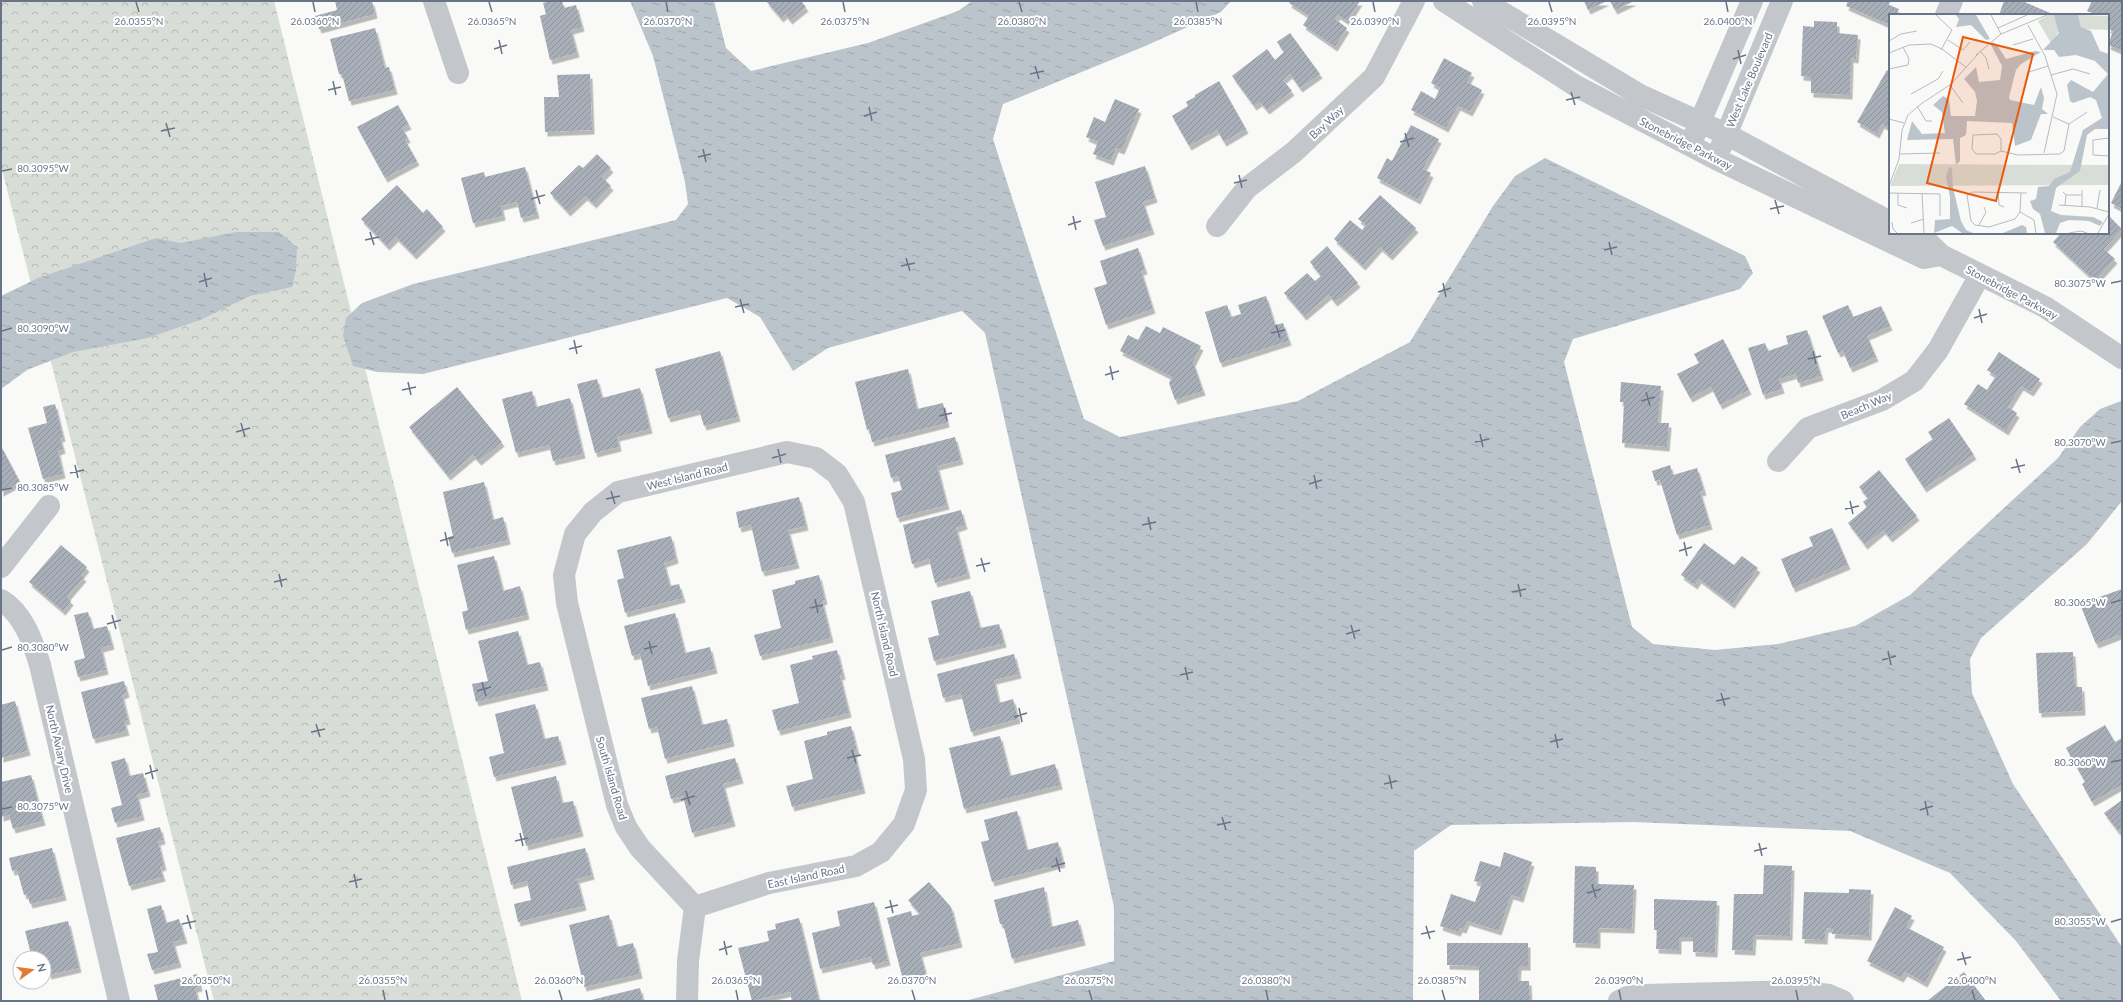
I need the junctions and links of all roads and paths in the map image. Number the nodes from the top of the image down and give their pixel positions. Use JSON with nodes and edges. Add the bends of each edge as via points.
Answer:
{"nodes":[{"id":1,"x":434,"y":1,"type":"edge"},
{"id":2,"x":1414,"y":1,"type":"edge"},
{"id":3,"x":1444,"y":1,"type":"edge"},
{"id":4,"x":1483,"y":1,"type":"edge"},
{"id":5,"x":1752,"y":1,"type":"edge"},
{"id":6,"x":1782,"y":1,"type":"edge"},
{"id":7,"x":1952,"y":1,"type":"edge"},
{"id":8,"x":1946,"y":14,"type":"edge"},
{"id":9,"x":458,"y":73,"type":"dead end"},
{"id":10,"x":1700,"y":122,"type":"junction"},
{"id":11,"x":1726,"y":134,"type":"junction"},
{"id":12,"x":1690,"y":146,"type":"junction"},
{"id":13,"x":1716,"y":159,"type":"junction"},
{"id":14,"x":1889,"y":221,"type":"edge"},
{"id":15,"x":1217,"y":226,"type":"dead end"},
{"id":16,"x":1912,"y":234,"type":"edge"},
{"id":17,"x":1941,"y":255,"type":"junction"},
{"id":18,"x":1980,"y":275,"type":"junction"},
{"id":19,"x":2121,"y":357,"type":"edge"},
{"id":20,"x":816,"y":458,"type":"joint"},
{"id":21,"x":1778,"y":462,"type":"dead end"},
{"id":22,"x":49,"y":506,"type":"dead end"},
{"id":23,"x":575,"y":534,"type":"joint"},
{"id":24,"x":1,"y":567,"type":"edge"},
{"id":25,"x":1,"y":600,"type":"edge"},
{"id":26,"x":904,"y":824,"type":"joint"},
{"id":27,"x":694,"y":907,"type":"junction"},
{"id":28,"x":119,"y":1001,"type":"edge"},
{"id":29,"x":687,"y":1001,"type":"edge"},
{"id":30,"x":1619,"y":1001,"type":"edge"},
{"id":31,"x":1843,"y":1001,"type":"edge"}],
"edges":[{"from":1,"to":9,"type":"street"},
{"from":2,"to":15,"type":"street","name":"Bay Way","via":[[1374,77],[1294,152],[1248,188]]},
{"from":3,"to":12,"type":"street","name":"Stonebridge Parkway","via":[[1576,86]]},
{"from":4,"to":10,"type":"street","name":"Stonebridge Parkway","via":[[1640,95]]},
{"from":5,"to":10,"type":"street"},
{"from":6,"to":11,"type":"street","name":"West Lake Boulevard"},
{"from":7,"to":8,"type":"street"},
{"from":10,"to":11,"type":"street","name":"Stonebridge Parkway"},
{"from":10,"to":12,"type":"street"},
{"from":11,"to":13,"type":"street","name":"West Lake Boulevard"},
{"from":11,"to":14,"type":"street","name":"Stonebridge Parkway"},
{"from":12,"to":13,"type":"street","name":"Stonebridge Parkway"},
{"from":13,"to":17,"type":"street","name":"Stonebridge Parkway","via":[[1924,258]]},
{"from":16,"to":17,"type":"street","name":"Stonebridge Parkway","via":[[1929,243]]},
{"from":17,"to":18,"type":"street","name":"Stonebridge Parkway"},
{"from":18,"to":19,"type":"street","name":"Stonebridge Parkway","via":[[2045,307]]},
{"from":18,"to":21,"type":"street","name":"Beach Way","via":[[1938,350],[1914,381],[1882,400],[1808,428]]},
{"from":20,"to":23,"type":"street","name":"West Island Road","via":[[787,452],[618,492],[593,512]]},
{"from":20,"to":26,"type":"street","name":"North Island Road","via":[[837,474],[854,502],[914,759],[916,790]]},
{"from":22,"to":24,"type":"street"},
{"from":23,"to":27,"type":"street","name":"South Island Road","via":[[564,575],[567,603],[617,805],[626,827],[640,848]]},
{"from":25,"to":28,"type":"street","name":"North Aviary Drive","via":[[22,623],[40,665]]},
{"from":26,"to":27,"type":"street","name":"East Island Road","via":[[881,852],[856,866],[769,883]]},
{"from":27,"to":29,"type":"street"},
{"from":30,"to":31,"type":"street","via":[[1627,997],[1644,995],[1776,990],[1829,994]]}]}
